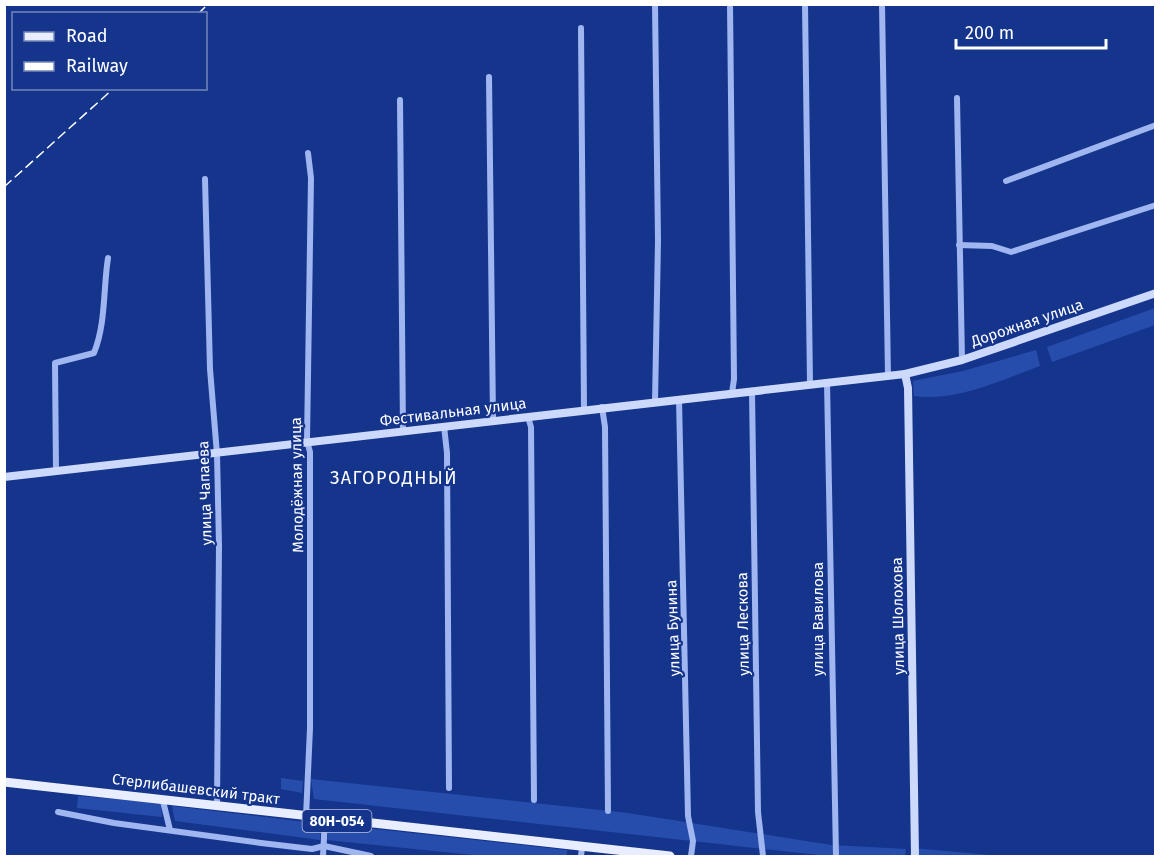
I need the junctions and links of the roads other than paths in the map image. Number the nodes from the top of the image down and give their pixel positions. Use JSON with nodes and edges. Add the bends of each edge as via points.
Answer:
{"nodes":[{"id":1,"x":656,"y":4,"type":"edge"},
{"id":2,"x":730,"y":4,"type":"edge"},
{"id":3,"x":805,"y":4,"type":"edge"},
{"id":4,"x":882,"y":4,"type":"edge"},
{"id":5,"x":581,"y":28,"type":"dead end"},
{"id":6,"x":489,"y":77,"type":"dead end"},
{"id":7,"x":957,"y":98,"type":"dead end"},
{"id":8,"x":400,"y":100,"type":"dead end"},
{"id":9,"x":1155,"y":125,"type":"edge"},
{"id":10,"x":308,"y":153,"type":"dead end"},
{"id":11,"x":205,"y":179,"type":"dead end"},
{"id":12,"x":1005,"y":181,"type":"dead end"},
{"id":13,"x":1155,"y":205,"type":"edge"},
{"id":14,"x":959,"y":245,"type":"junction"},
{"id":15,"x":108,"y":258,"type":"dead end"},
{"id":16,"x":1155,"y":293,"type":"edge"},
{"id":17,"x":962,"y":360,"type":"junction"},
{"id":18,"x":905,"y":374,"type":"junction"},
{"id":19,"x":888,"y":376,"type":"junction"},
{"id":20,"x":827,"y":382,"type":"junction"},
{"id":21,"x":810,"y":384,"type":"junction"},
{"id":22,"x":752,"y":391,"type":"junction"},
{"id":23,"x":732,"y":393,"type":"junction"},
{"id":24,"x":679,"y":399,"type":"junction"},
{"id":25,"x":655,"y":402,"type":"junction"},
{"id":26,"x":602,"y":407,"type":"junction"},
{"id":27,"x":584,"y":409,"type":"junction"},
{"id":28,"x":528,"y":417,"type":"junction"},
{"id":29,"x":493,"y":419,"type":"junction"},
{"id":30,"x":444,"y":426,"type":"junction"},
{"id":31,"x":403,"y":432,"type":"junction"},
{"id":32,"x":307,"y":441,"type":"junction"},
{"id":33,"x":217,"y":454,"type":"junction"},
{"id":34,"x":56,"y":471,"type":"junction"},
{"id":35,"x":4,"y":477,"type":"edge"},
{"id":36,"x":4,"y":782,"type":"edge"},
{"id":37,"x":449,"y":788,"type":"dead end"},
{"id":38,"x":534,"y":800,"type":"dead end"},
{"id":39,"x":163,"y":801,"type":"junction"},
{"id":40,"x":217,"y":807,"type":"junction"},
{"id":41,"x":608,"y":811,"type":"dead end"},
{"id":42,"x":58,"y":812,"type":"dead end"},
{"id":43,"x":306,"y":817,"type":"junction"},
{"id":44,"x":325,"y":819,"type":"junction"},
{"id":45,"x":170,"y":830,"type":"junction"},
{"id":46,"x":324,"y":846,"type":"junction"},
{"id":47,"x":581,"y":852,"type":"edge"},
{"id":48,"x":323,"y":856,"type":"edge"},
{"id":49,"x":371,"y":856,"type":"edge"},
{"id":50,"x":670,"y":856,"type":"edge"},
{"id":51,"x":691,"y":856,"type":"edge"},
{"id":52,"x":763,"y":856,"type":"edge"},
{"id":53,"x":836,"y":856,"type":"edge"},
{"id":54,"x":915,"y":856,"type":"edge"}],
"edges":[{"from":1,"to":25,"type":"street"},
{"from":2,"to":23,"type":"street"},
{"from":3,"to":21,"type":"street"},
{"from":4,"to":19,"type":"street"},
{"from":5,"to":27,"type":"street"},
{"from":6,"to":29,"type":"street"},
{"from":7,"to":14,"type":"street"},
{"from":8,"to":31,"type":"street"},
{"from":9,"to":12,"type":"street"},
{"from":10,"to":32,"type":"street","name":"Молодёжная улица","via":[[311,178]]},
{"from":11,"to":33,"type":"street","name":"улица Чапаева","via":[[210,369]]},
{"from":13,"to":14,"type":"street","via":[[1011,252],[992,246]]},
{"from":14,"to":17,"type":"street"},
{"from":15,"to":34,"type":"street","via":[[103,313],[94,353],[55,363]]},
{"from":16,"to":17,"type":"street","name":"Дорожная улица"},
{"from":17,"to":18,"type":"street","name":"Дорожная улица"},
{"from":18,"to":19,"type":"street","name":"Фестивальная улица"},
{"from":18,"to":54,"type":"street","name":"улица Шолохова"},
{"from":19,"to":20,"type":"street","name":"Фестивальная улица"},
{"from":20,"to":21,"type":"street","name":"Фестивальная улица"},
{"from":20,"to":53,"type":"street","name":"улица Вавилова"},
{"from":21,"to":22,"type":"street","name":"Фестивальная улица"},
{"from":22,"to":23,"type":"street","name":"Фестивальная улица"},
{"from":22,"to":52,"type":"street","name":"улица Лескова","via":[[758,812]]},
{"from":23,"to":24,"type":"street","name":"Фестивальная улица"},
{"from":24,"to":25,"type":"street","name":"Фестивальная улица"},
{"from":24,"to":51,"type":"street","name":"улица Бунина"},
{"from":25,"to":26,"type":"street","name":"Фестивальная улица"},
{"from":26,"to":27,"type":"street","name":"Фестивальная улица"},
{"from":26,"to":41,"type":"street"},
{"from":27,"to":28,"type":"street","name":"Фестивальная улица"},
{"from":28,"to":29,"type":"street","name":"Фестивальная улица"},
{"from":28,"to":38,"type":"street"},
{"from":29,"to":30,"type":"street","name":"Фестивальная улица"},
{"from":30,"to":31,"type":"street","name":"Фестивальная улица"},
{"from":30,"to":37,"type":"street"},
{"from":31,"to":32,"type":"street","name":"Фестивальная улица"},
{"from":32,"to":33,"type":"street","name":"Фестивальная улица"},
{"from":32,"to":43,"type":"street","name":"Молодёжная улица","via":[[310,728]]},
{"from":33,"to":34,"type":"street","name":"Фестивальная улица"},
{"from":33,"to":40,"type":"street","name":"улица Чапаева"},
{"from":34,"to":35,"type":"street","name":"Фестивальная улица"},
{"from":36,"to":39,"type":"main road","name":"Стерлибашевский тракт","number":"80Н-054"},
{"from":39,"to":40,"type":"main road","name":"Стерлибашевский тракт","number":"80Н-054"},
{"from":39,"to":45,"type":"street"},
{"from":40,"to":43,"type":"main road","name":"Стерлибашевский тракт","number":"80Н-054"},
{"from":42,"to":45,"type":"street"},
{"from":43,"to":44,"type":"main road","name":"Стерлибашевский тракт","number":"80Н-054"},
{"from":44,"to":46,"type":"street"},
{"from":44,"to":47,"type":"main road","name":"Стерлибашевский тракт","number":"80Н-054"},
{"from":45,"to":46,"type":"street","via":[[312,849]]},
{"from":46,"to":48,"type":"street"},
{"from":46,"to":49,"type":"street"},
{"from":47,"to":50,"type":"main road","name":"Стерлибашевский тракт","number":"80Н-054"}]}
